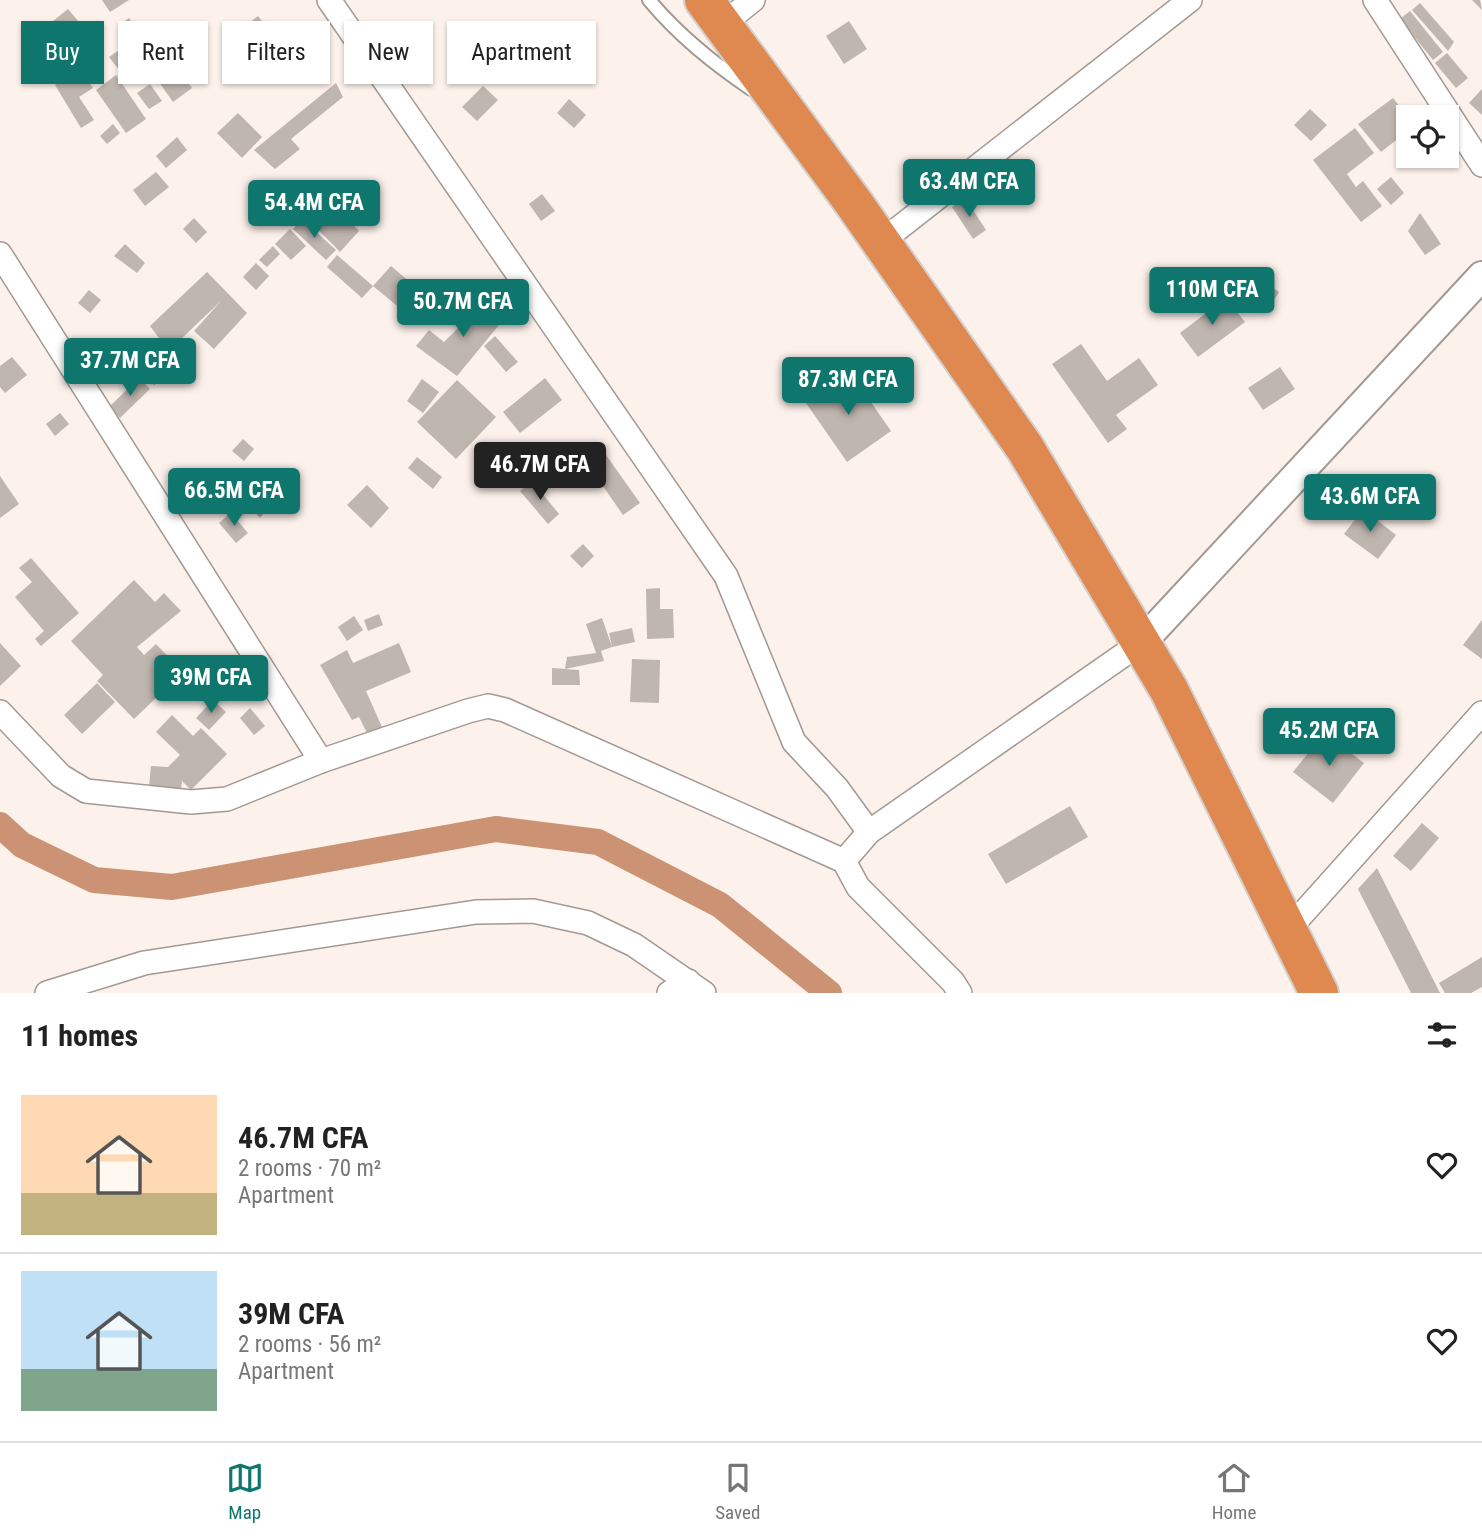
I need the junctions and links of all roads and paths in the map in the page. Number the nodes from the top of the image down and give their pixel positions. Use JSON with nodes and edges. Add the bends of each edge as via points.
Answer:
{"nodes":[{"id":1,"x":329,"y":0,"type":"edge"},
{"id":2,"x":649,"y":0,"type":"edge"},
{"id":3,"x":753,"y":0,"type":"edge"},
{"id":4,"x":1190,"y":0,"type":"edge"},
{"id":5,"x":1375,"y":0,"type":"edge"},
{"id":6,"x":713,"y":12,"type":"edge"},
{"id":7,"x":787,"y":112,"type":"junction"},
{"id":8,"x":1482,"y":165,"type":"edge"},
{"id":9,"x":881,"y":243,"type":"junction"},
{"id":10,"x":0,"y":254,"type":"edge"},
{"id":11,"x":1482,"y":276,"type":"edge"},
{"id":12,"x":1142,"y":642,"type":"junction"},
{"id":13,"x":0,"y":712,"type":"edge"},
{"id":14,"x":1482,"y":713,"type":"edge"},
{"id":15,"x":321,"y":761,"type":"junction"},
{"id":16,"x":869,"y":832,"type":"junction"},
{"id":17,"x":844,"y":861,"type":"junction"},
{"id":18,"x":1289,"y":929,"type":"junction"},
{"id":19,"x":687,"y":989,"type":"edge"},
{"id":20,"x":47,"y":993,"type":"edge"},
{"id":21,"x":960,"y":993,"type":"edge"},
{"id":22,"x":1319,"y":993,"type":"edge"}],
"edges":[{"from":1,"to":16,"type":"street","via":[[726,576],[794,742],[837,788]]},
{"from":2,"to":7,"type":"lane","via":[[717,66]]},
{"from":3,"to":6,"type":"street"},
{"from":4,"to":9,"type":"street"},
{"from":5,"to":8,"type":"street"},
{"from":6,"to":7,"type":"highway"},
{"from":7,"to":9,"type":"highway"},
{"from":9,"to":12,"type":"highway","via":[[1025,448]]},
{"from":10,"to":15,"type":"street"},
{"from":11,"to":12,"type":"street"},
{"from":12,"to":16,"type":"street"},
{"from":12,"to":18,"type":"highway"},
{"from":13,"to":15,"type":"street","via":[[61,776],[86,791],[209,802]]},
{"from":14,"to":18,"type":"street"},
{"from":15,"to":17,"type":"street","via":[[488,706]]},
{"from":16,"to":17,"type":"street"},
{"from":17,"to":21,"type":"street","via":[[858,887]]},
{"from":18,"to":22,"type":"highway"},
{"from":19,"to":20,"type":"street","via":[[634,945],[589,923],[533,911],[476,912],[144,962]]}]}
